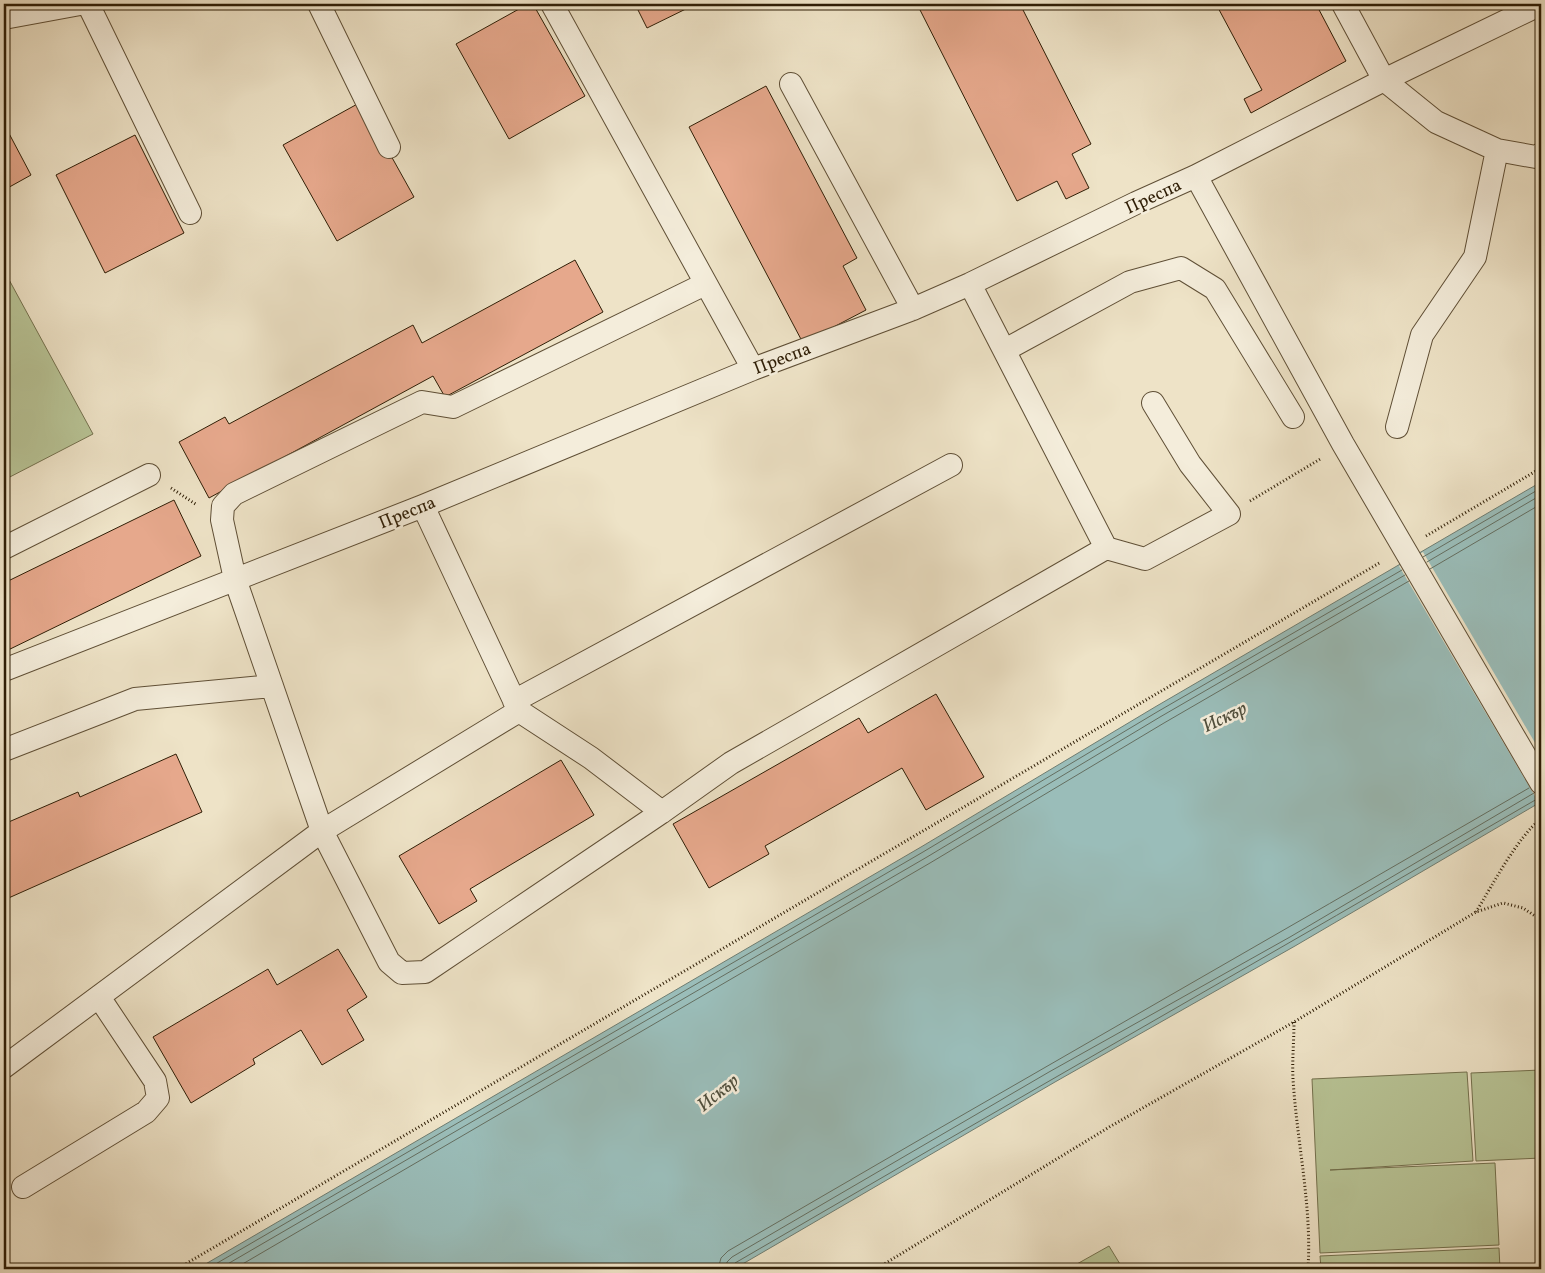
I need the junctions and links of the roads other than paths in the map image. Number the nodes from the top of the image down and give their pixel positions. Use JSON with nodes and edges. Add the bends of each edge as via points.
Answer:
{"nodes":[{"id":1,"x":80,"y":4,"type":"edge"},
{"id":2,"x":88,"y":4,"type":"edge"},
{"id":3,"x":319,"y":4,"type":"edge"},
{"id":4,"x":552,"y":4,"type":"edge"},
{"id":5,"x":1343,"y":4,"type":"edge"},
{"id":6,"x":1541,"y":4,"type":"edge"},
{"id":7,"x":4,"y":18,"type":"edge"},
{"id":8,"x":1384,"y":80,"type":"junction"},
{"id":9,"x":791,"y":84,"type":"dead end"},
{"id":10,"x":388,"y":147,"type":"dead end"},
{"id":11,"x":1496,"y":150,"type":"junction"},
{"id":12,"x":1541,"y":154,"type":"edge"},
{"id":13,"x":1196,"y":176,"type":"junction"},
{"id":14,"x":190,"y":213,"type":"dead end"},
{"id":15,"x":705,"y":284,"type":"junction"},
{"id":16,"x":970,"y":284,"type":"junction"},
{"id":17,"x":913,"y":308,"type":"junction"},
{"id":18,"x":1005,"y":350,"type":"junction"},
{"id":19,"x":753,"y":369,"type":"junction"},
{"id":20,"x":1153,"y":403,"type":"dead end"},
{"id":21,"x":1294,"y":417,"type":"dead end"},
{"id":22,"x":1397,"y":427,"type":"dead end"},
{"id":23,"x":951,"y":465,"type":"dead end"},
{"id":24,"x":149,"y":475,"type":"road end"},
{"id":25,"x":423,"y":506,"type":"junction"},
{"id":26,"x":4,"y":548,"type":"edge"},
{"id":27,"x":1106,"y":548,"type":"junction"},
{"id":28,"x":235,"y":579,"type":"junction"},
{"id":29,"x":4,"y":670,"type":"edge"},
{"id":30,"x":272,"y":686,"type":"junction"},
{"id":31,"x":517,"y":706,"type":"junction"},
{"id":32,"x":4,"y":750,"type":"edge"},
{"id":33,"x":1541,"y":783,"type":"edge"},
{"id":34,"x":662,"y":812,"type":"junction"},
{"id":35,"x":322,"y":832,"type":"junction"},
{"id":36,"x":99,"y":997,"type":"junction"},
{"id":37,"x":4,"y":1067,"type":"edge"},
{"id":38,"x":23,"y":1187,"type":"dead end"}],
"edges":[{"from":1,"to":7,"type":"street"},
{"from":2,"to":14,"type":"street"},
{"from":3,"to":10,"type":"street"},
{"from":4,"to":15,"type":"street"},
{"from":5,"to":8,"type":"street"},
{"from":6,"to":8,"type":"street","name":"Преспа"},
{"from":8,"to":11,"type":"street","via":[[1436,122]]},
{"from":8,"to":13,"type":"street","name":"Преспа"},
{"from":9,"to":17,"type":"street"},
{"from":11,"to":12,"type":"street","via":[[1536,157]]},
{"from":11,"to":22,"type":"street","via":[[1475,257],[1422,335]]},
{"from":13,"to":16,"type":"street","name":"Преспа"},
{"from":13,"to":33,"type":"street","via":[[1343,444]]},
{"from":15,"to":19,"type":"street"},
{"from":15,"to":28,"type":"street","via":[[453,407],[422,402],[234,494],[223,506],[222,520]]},
{"from":16,"to":17,"type":"street","name":"Преспа"},
{"from":16,"to":18,"type":"street"},
{"from":17,"to":19,"type":"street","name":"Преспа"},
{"from":18,"to":21,"type":"street","via":[[1130,282],[1181,268],[1215,289]]},
{"from":18,"to":27,"type":"street"},
{"from":19,"to":25,"type":"street","name":"Преспа"},
{"from":20,"to":27,"type":"street","via":[[1190,464],[1229,514],[1145,559]]},
{"from":23,"to":31,"type":"street"},
{"from":24,"to":26,"type":"street"},
{"from":25,"to":28,"type":"street","name":"Преспа"},
{"from":25,"to":31,"type":"street"},
{"from":27,"to":34,"type":"street","via":[[731,762]]},
{"from":28,"to":29,"type":"street","name":"Преспа"},
{"from":28,"to":30,"type":"street"},
{"from":30,"to":32,"type":"street","via":[[135,699]]},
{"from":30,"to":35,"type":"street"},
{"from":31,"to":34,"type":"street"},
{"from":31,"to":35,"type":"street"},
{"from":34,"to":35,"type":"street","via":[[425,972],[402,974],[390,962]]},
{"from":35,"to":36,"type":"street"},
{"from":36,"to":37,"type":"street"},
{"from":36,"to":38,"type":"street","via":[[155,1081],[158,1098],[146,1112]]}]}
